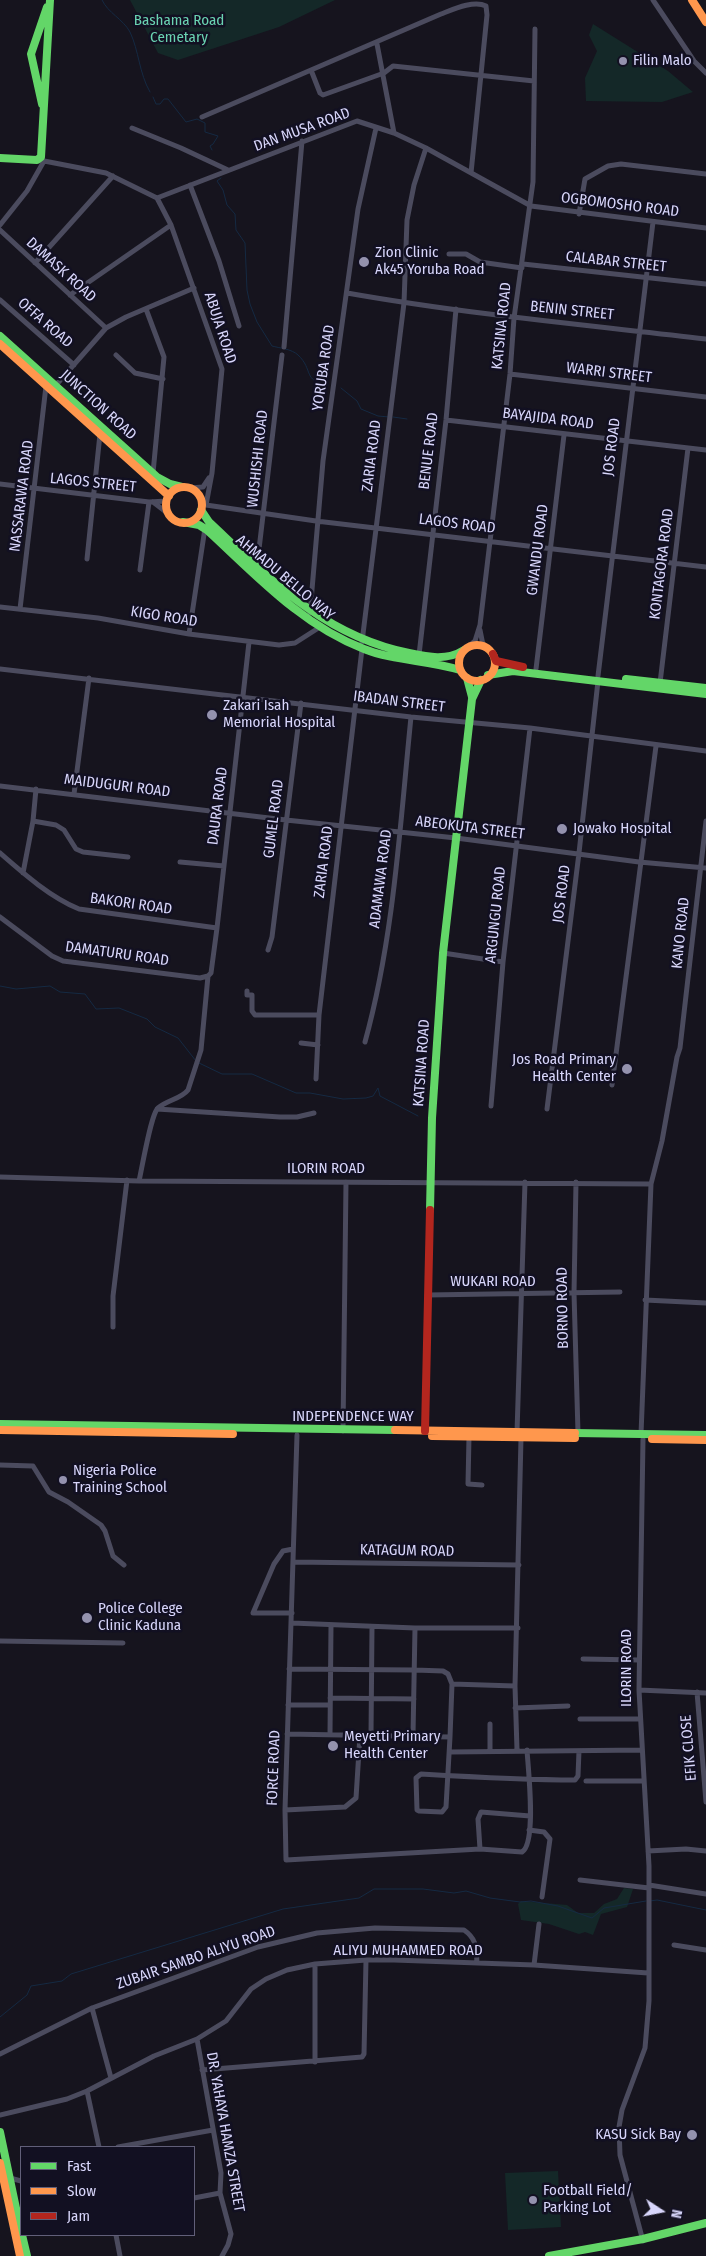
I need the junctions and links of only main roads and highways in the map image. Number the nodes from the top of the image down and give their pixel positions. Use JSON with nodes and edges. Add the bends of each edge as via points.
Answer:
{"nodes":[{"id":1,"x":50,"y":0,"type":"edge"},
{"id":2,"x":692,"y":0,"type":"edge"},
{"id":3,"x":706,"y":22,"type":"edge"},
{"id":4,"x":44,"y":113,"type":"junction"},
{"id":5,"x":0,"y":158,"type":"edge"},
{"id":6,"x":0,"y":336,"type":"edge"},
{"id":7,"x":0,"y":344,"type":"edge"},
{"id":8,"x":186,"y":488,"type":"junction"},
{"id":9,"x":168,"y":498,"type":"junction"},
{"id":10,"x":203,"y":508,"type":"junction"},
{"id":11,"x":183,"y":522,"type":"junction"},
{"id":12,"x":362,"y":645,"type":"junction"},
{"id":13,"x":467,"y":648,"type":"junction"},
{"id":14,"x":491,"y":652,"type":"junction"},
{"id":15,"x":460,"y":670,"type":"junction"},
{"id":16,"x":467,"y":678,"type":"junction"},
{"id":17,"x":484,"y":678,"type":"junction"},
{"id":18,"x":598,"y":678,"type":"junction"},
{"id":19,"x":706,"y":688,"type":"edge"},
{"id":20,"x":706,"y":694,"type":"edge"},
{"id":21,"x":472,"y":699,"type":"junction"},
{"id":22,"x":0,"y":1424,"type":"edge"},
{"id":23,"x":0,"y":1430,"type":"edge"},
{"id":24,"x":425,"y":1431,"type":"junction"},
{"id":25,"x":519,"y":1435,"type":"junction"},
{"id":26,"x":706,"y":1435,"type":"edge"},
{"id":27,"x":642,"y":1437,"type":"junction"},
{"id":28,"x":706,"y":1440,"type":"edge"},
{"id":29,"x":0,"y":2132,"type":"edge"},
{"id":30,"x":0,"y":2163,"type":"edge"},
{"id":31,"x":706,"y":2223,"type":"edge"},
{"id":32,"x":20,"y":2224,"type":"edge"},
{"id":33,"x":706,"y":2227,"type":"edge"},
{"id":34,"x":23,"y":2236,"type":"edge"},
{"id":35,"x":643,"y":2241,"type":"junction"},
{"id":36,"x":565,"y":2255,"type":"edge"},
{"id":37,"x":20,"y":2256,"type":"edge"},
{"id":38,"x":26,"y":2256,"type":"edge"},
{"id":39,"x":549,"y":2256,"type":"edge"}],
"edges":[{"from":1,"to":4,"type":"main road"},
{"from":1,"to":4,"type":"main road","via":[[31,54]]},
{"from":2,"to":3,"type":"main road"},
{"from":4,"to":5,"type":"main road","via":[[41,160]]},
{"from":6,"to":8,"type":"main road","name":"JUNCTION ROAD","via":[[153,473],[170,484]]},
{"from":7,"to":9,"type":"main road","name":"JUNCTION ROAD"},
{"from":8,"to":9,"type":"main road","via":[[172,492]]},
{"from":8,"to":10,"type":"main road","via":[[200,496]]},
{"from":9,"to":11,"type":"main road","via":[[170,515]]},
{"from":10,"to":11,"type":"main road","via":[[194,519]]},
{"from":10,"to":12,"type":"main road","name":"AHMADU BELLO WAY","via":[[209,522],[310,613]]},
{"from":11,"to":12,"type":"main road","name":"AHMADU BELLO WAY","via":[[205,528],[320,627]]},
{"from":12,"to":13,"type":"main road","name":"AHMADU BELLO WAY","via":[[446,657],[458,655]]},
{"from":12,"to":15,"type":"main road","name":"AHMADU BELLO WAY","via":[[389,657],[446,664]]},
{"from":13,"to":14,"type":"main road","via":[[479,645]]},
{"from":13,"to":15,"type":"main road","via":[[459,659]]},
{"from":14,"to":17,"type":"main road","via":[[494,669]]},
{"from":14,"to":18,"type":"main road","via":[[501,663]]},
{"from":15,"to":16,"type":"main road"},
{"from":16,"to":17,"type":"main road"},
{"from":16,"to":21,"type":"main road","name":"KATSINA ROAD"},
{"from":17,"to":18,"type":"main road","via":[[513,671]]},
{"from":17,"to":21,"type":"main road","name":"KATSINA ROAD"},
{"from":18,"to":19,"type":"main road"},
{"from":18,"to":20,"type":"main road"},
{"from":21,"to":24,"type":"main road","name":"KATSINA ROAD","via":[[443,953],[432,1109]]},
{"from":22,"to":24,"type":"main road","name":"INDEPENDENCE WAY"},
{"from":23,"to":25,"type":"main road","name":"INDEPENDENCE WAY"},
{"from":24,"to":25,"type":"main road","name":"INDEPENDENCE WAY"},
{"from":25,"to":27,"type":"main road","name":"INDEPENDENCE WAY"},
{"from":25,"to":27,"type":"main road","name":"INDEPENDENCE WAY","via":[[578,1433]]},
{"from":26,"to":27,"type":"main road","name":"INDEPENDENCE WAY"},
{"from":27,"to":28,"type":"main road","name":"INDEPENDENCE WAY"},
{"from":29,"to":32,"type":"main road"},
{"from":30,"to":37,"type":"main road"},
{"from":31,"to":35,"type":"main road"},
{"from":33,"to":35,"type":"main road"},
{"from":34,"to":38,"type":"main road"},
{"from":35,"to":36,"type":"main road"},
{"from":36,"to":39,"type":"main road"}]}
